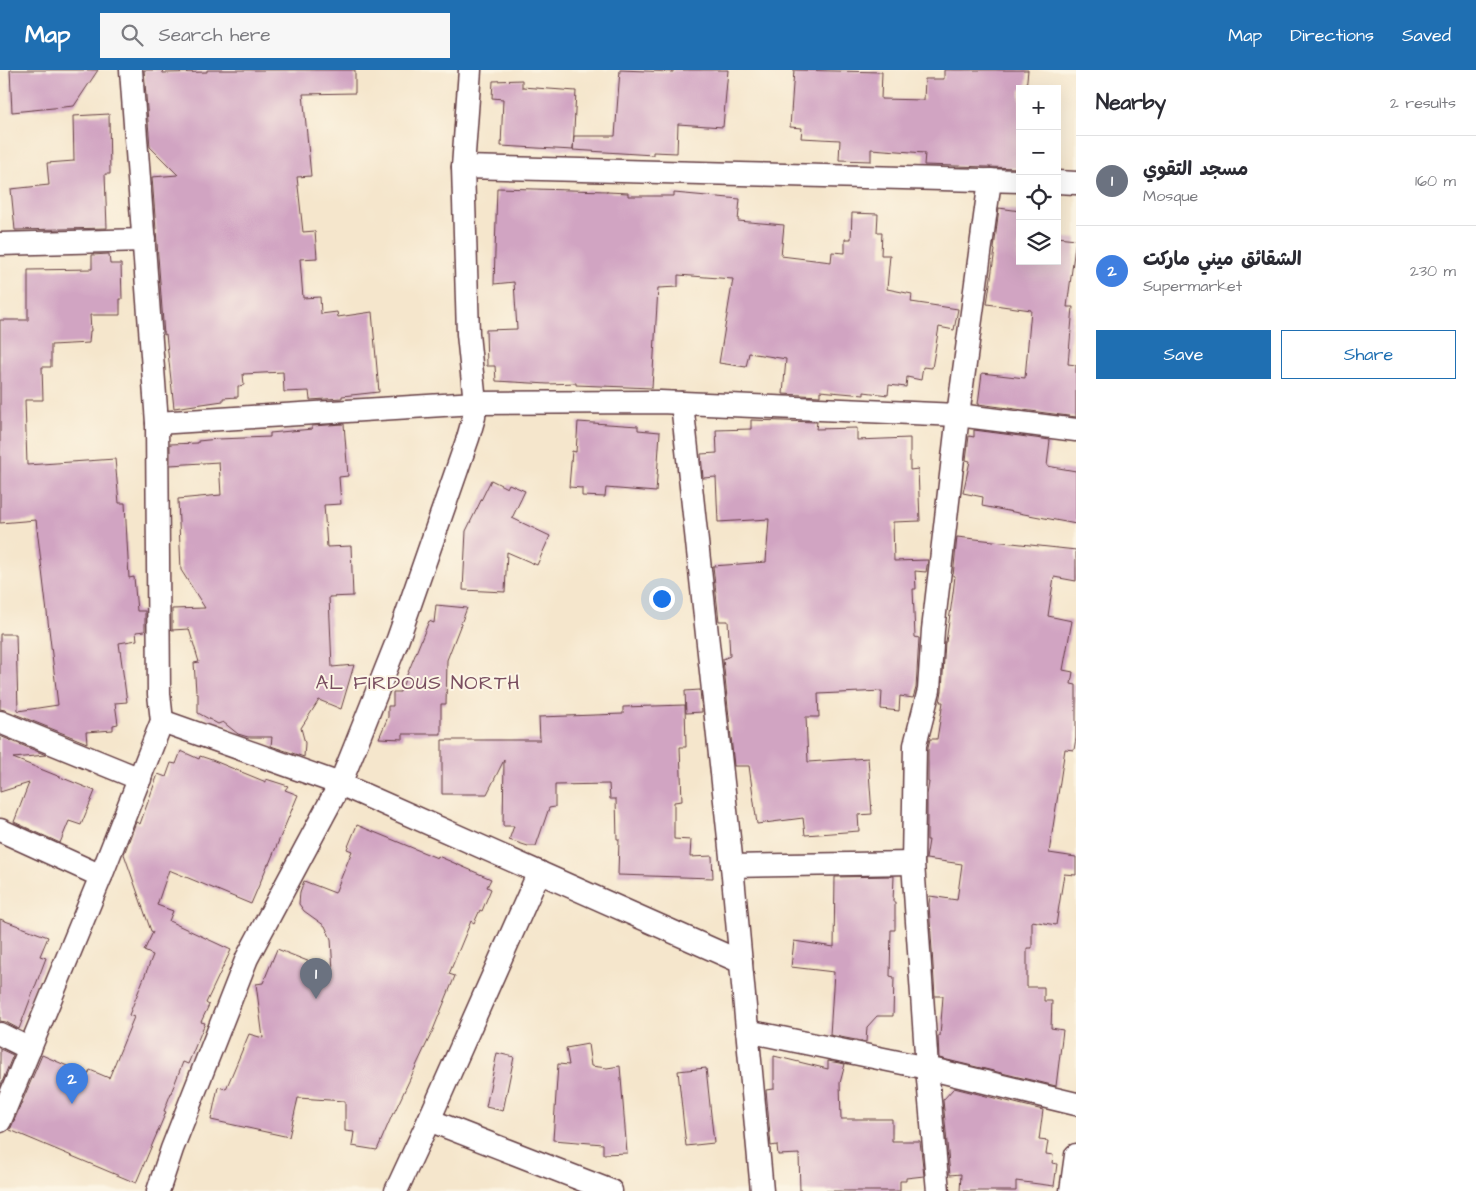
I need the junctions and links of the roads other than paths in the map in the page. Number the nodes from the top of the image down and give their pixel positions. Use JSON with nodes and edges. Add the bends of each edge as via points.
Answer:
{"nodes":[{"id":1,"x":131,"y":70,"type":"edge"},
{"id":2,"x":470,"y":70,"type":"edge"},
{"id":3,"x":463,"y":167,"type":"junction"},
{"id":4,"x":990,"y":180,"type":"junction"},
{"id":5,"x":1016,"y":181,"type":"edge"},
{"id":6,"x":1061,"y":182,"type":"edge"},
{"id":7,"x":1076,"y":183,"type":"edge"},
{"id":8,"x":144,"y":240,"type":"junction"},
{"id":9,"x":0,"y":244,"type":"edge"},
{"id":10,"x":475,"y":403,"type":"junction"},
{"id":11,"x":682,"y":403,"type":"junction"},
{"id":12,"x":958,"y":415,"type":"junction"},
{"id":13,"x":157,"y":423,"type":"junction"},
{"id":14,"x":1076,"y":430,"type":"edge"},
{"id":15,"x":162,"y":721,"type":"junction"},
{"id":16,"x":0,"y":722,"type":"edge"},
{"id":17,"x":140,"y":779,"type":"junction"},
{"id":18,"x":340,"y":784,"type":"junction"},
{"id":19,"x":0,"y":830,"type":"edge"},
{"id":20,"x":913,"y":863,"type":"junction"},
{"id":21,"x":732,"y":866,"type":"junction"},
{"id":22,"x":539,"y":872,"type":"junction"},
{"id":23,"x":101,"y":876,"type":"junction"},
{"id":24,"x":741,"y":962,"type":"junction"},
{"id":25,"x":747,"y":1031,"type":"junction"},
{"id":26,"x":0,"y":1034,"type":"edge"},
{"id":27,"x":30,"y":1049,"type":"junction"},
{"id":28,"x":927,"y":1068,"type":"junction"},
{"id":29,"x":1076,"y":1104,"type":"edge"},
{"id":30,"x":429,"y":1120,"type":"junction"},
{"id":31,"x":0,"y":1121,"type":"edge"},
{"id":32,"x":1076,"y":1155,"type":"edge"},
{"id":33,"x":158,"y":1191,"type":"edge"},
{"id":34,"x":396,"y":1191,"type":"edge"},
{"id":35,"x":611,"y":1191,"type":"edge"},
{"id":36,"x":762,"y":1191,"type":"edge"},
{"id":37,"x":938,"y":1191,"type":"edge"},
{"id":38,"x":1071,"y":1191,"type":"edge"}],
"edges":[{"from":1,"to":8,"type":"street"},
{"from":2,"to":3,"type":"street"},
{"from":3,"to":4,"type":"street"},
{"from":3,"to":10,"type":"street","via":[[468,334]]},
{"from":4,"to":5,"type":"street"},
{"from":4,"to":12,"type":"street"},
{"from":6,"to":7,"type":"street"},
{"from":8,"to":9,"type":"street"},
{"from":8,"to":13,"type":"street"},
{"from":10,"to":11,"type":"street"},
{"from":10,"to":13,"type":"street"},
{"from":10,"to":18,"type":"street","via":[[468,438],[401,630]]},
{"from":11,"to":12,"type":"street"},
{"from":11,"to":21,"type":"street"},
{"from":12,"to":14,"type":"street"},
{"from":12,"to":20,"type":"street","via":[[929,690],[915,745]]},
{"from":13,"to":15,"type":"street","via":[[159,694]]},
{"from":15,"to":17,"type":"street"},
{"from":15,"to":18,"type":"street"},
{"from":16,"to":17,"type":"street"},
{"from":17,"to":23,"type":"street"},
{"from":18,"to":22,"type":"street"},
{"from":18,"to":33,"type":"street","via":[[247,958]]},
{"from":19,"to":23,"type":"street"},
{"from":20,"to":21,"type":"street"},
{"from":20,"to":28,"type":"street"},
{"from":21,"to":24,"type":"street"},
{"from":22,"to":24,"type":"street"},
{"from":22,"to":30,"type":"street"},
{"from":23,"to":27,"type":"street"},
{"from":24,"to":25,"type":"street"},
{"from":25,"to":28,"type":"street"},
{"from":25,"to":36,"type":"street"},
{"from":26,"to":27,"type":"street"},
{"from":27,"to":31,"type":"street"},
{"from":28,"to":29,"type":"street"},
{"from":28,"to":37,"type":"street"},
{"from":30,"to":34,"type":"street"},
{"from":30,"to":35,"type":"street"},
{"from":32,"to":38,"type":"street"}]}
